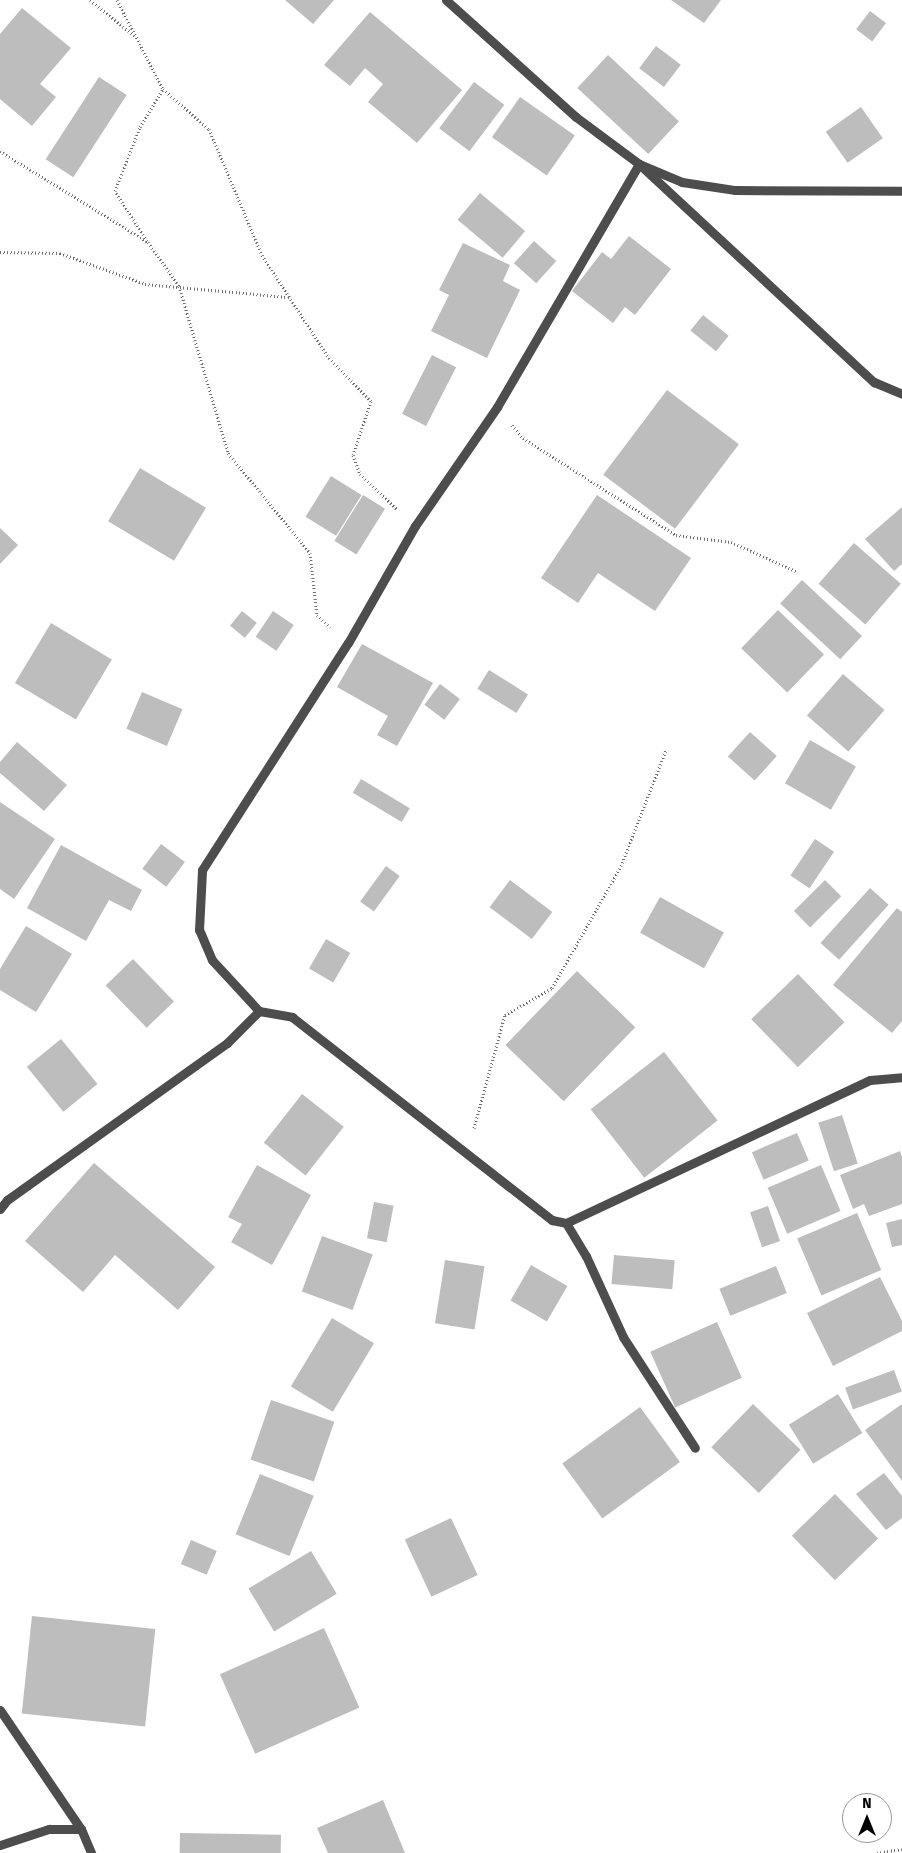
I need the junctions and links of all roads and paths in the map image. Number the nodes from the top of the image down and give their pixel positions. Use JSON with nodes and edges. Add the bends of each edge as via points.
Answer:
{"nodes":[{"id":1,"x":90,"y":0,"type":"edge"},
{"id":2,"x":117,"y":0,"type":"edge"},
{"id":3,"x":446,"y":0,"type":"edge"},
{"id":4,"x":138,"y":38,"type":"junction"},
{"id":5,"x":162,"y":89,"type":"junction"},
{"id":6,"x":0,"y":151,"type":"edge"},
{"id":7,"x":639,"y":164,"type":"junction"},
{"id":8,"x":902,"y":191,"type":"edge"},
{"id":9,"x":148,"y":242,"type":"junction"},
{"id":10,"x":0,"y":252,"type":"edge"},
{"id":11,"x":179,"y":286,"type":"junction"},
{"id":12,"x":289,"y":297,"type":"junction"},
{"id":13,"x":902,"y":394,"type":"edge"},
{"id":14,"x":497,"y":408,"type":"junction"},
{"id":15,"x":415,"y":526,"type":"junction"},
{"id":16,"x":798,"y":572,"type":"dead end"},
{"id":17,"x":348,"y":642,"type":"junction"},
{"id":18,"x":666,"y":750,"type":"dead end"},
{"id":19,"x":259,"y":1011,"type":"junction"},
{"id":20,"x":902,"y":1077,"type":"edge"},
{"id":21,"x":467,"y":1156,"type":"junction"},
{"id":22,"x":0,"y":1209,"type":"edge"},
{"id":23,"x":566,"y":1223,"type":"junction"},
{"id":24,"x":694,"y":1448,"type":"dead end"},
{"id":25,"x":0,"y":1710,"type":"edge"},
{"id":26,"x":81,"y":1829,"type":"junction"},
{"id":27,"x":0,"y":1845,"type":"edge"},
{"id":28,"x":902,"y":1849,"type":"edge"},
{"id":29,"x":91,"y":1853,"type":"edge"},
{"id":30,"x":877,"y":1853,"type":"edge"}],
"edges":[{"from":1,"to":4,"type":"path"},
{"from":2,"to":4,"type":"path"},
{"from":3,"to":7,"type":"street","via":[[576,117]]},
{"from":4,"to":5,"type":"path"},
{"from":5,"to":9,"type":"path","via":[[140,127],[115,191]]},
{"from":5,"to":12,"type":"path","via":[[209,129],[262,255]]},
{"from":6,"to":9,"type":"path"},
{"from":7,"to":8,"type":"street","via":[[682,182],[735,190]]},
{"from":7,"to":13,"type":"street","via":[[874,382]]},
{"from":7,"to":14,"type":"street"},
{"from":9,"to":11,"type":"path"},
{"from":10,"to":11,"type":"path","via":[[60,253],[145,284]]},
{"from":11,"to":12,"type":"path"},
{"from":11,"to":17,"type":"path","via":[[228,453],[310,553],[317,615]]},
{"from":12,"to":15,"type":"path","via":[[329,358],[371,401],[353,456],[360,474]]},
{"from":14,"to":15,"type":"street"},
{"from":14,"to":16,"type":"path","via":[[523,438],[676,535],[731,542]]},
{"from":15,"to":17,"type":"street"},
{"from":17,"to":19,"type":"street","via":[[202,870],[202,938],[212,960]]},
{"from":18,"to":21,"type":"path","via":[[621,866],[552,988],[505,1015]]},
{"from":19,"to":21,"type":"street","via":[[292,1017]]},
{"from":19,"to":22,"type":"street","via":[[227,1043],[7,1200]]},
{"from":20,"to":23,"type":"street","via":[[870,1080]]},
{"from":21,"to":23,"type":"street","via":[[552,1220]]},
{"from":23,"to":24,"type":"street","via":[[586,1256],[623,1337]]},
{"from":25,"to":26,"type":"street"},
{"from":26,"to":27,"type":"street","via":[[49,1829]]},
{"from":26,"to":29,"type":"street"},
{"from":28,"to":30,"type":"path"}]}
